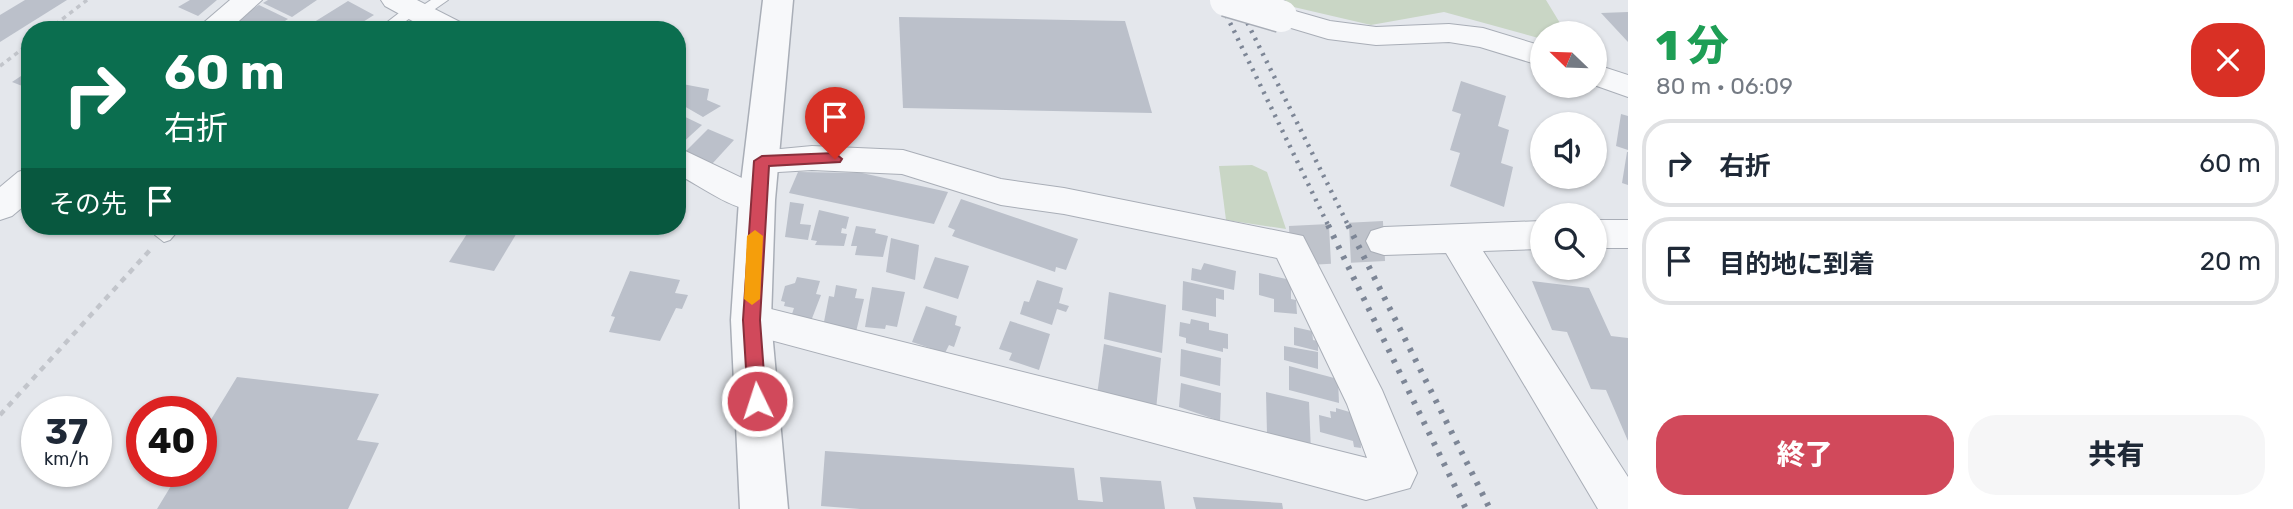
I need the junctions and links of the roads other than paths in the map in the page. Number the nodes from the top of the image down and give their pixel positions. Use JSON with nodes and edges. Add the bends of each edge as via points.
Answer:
{"nodes":[{"id":1,"x":248,"y":0,"type":"edge"},
{"id":2,"x":778,"y":0,"type":"edge"},
{"id":3,"x":1226,"y":0,"type":"edge"},
{"id":4,"x":417,"y":5,"type":"edge"},
{"id":5,"x":1281,"y":16,"type":"joint"},
{"id":6,"x":221,"y":21,"type":"edge"},
{"id":7,"x":396,"y":21,"type":"edge"},
{"id":8,"x":439,"y":21,"type":"edge"},
{"id":9,"x":1530,"y":53,"type":"edge"},
{"id":10,"x":1607,"y":79,"type":"edge"},
{"id":11,"x":1628,"y":86,"type":"edge"},
{"id":12,"x":686,"y":164,"type":"edge"},
{"id":13,"x":759,"y":180,"type":"junction"},
{"id":14,"x":21,"y":189,"type":"edge"},
{"id":15,"x":0,"y":207,"type":"edge"},
{"id":16,"x":1607,"y":234,"type":"edge"},
{"id":17,"x":1628,"y":234,"type":"edge"},
{"id":18,"x":1530,"y":235,"type":"edge"},
{"id":19,"x":1455,"y":237,"type":"junction"},
{"id":20,"x":1384,"y":241,"type":"tunnel mouth"},
{"id":21,"x":751,"y":320,"type":"junction"},
{"id":22,"x":764,"y":509,"type":"edge"},
{"id":23,"x":1623,"y":509,"type":"edge"}],
"edges":[{"from":1,"to":6,"type":"street"},
{"from":2,"to":13,"type":"street"},
{"from":3,"to":5,"type":"street","bridge":true},
{"from":4,"to":7,"type":"lane"},
{"from":4,"to":8,"type":"street"},
{"from":5,"to":9,"type":"street","via":[[1328,30],[1376,36],[1449,33],[1483,38]]},
{"from":10,"to":11,"type":"street"},
{"from":12,"to":13,"type":"street","via":[[716,182]]},
{"from":13,"to":21,"type":"street"},
{"from":13,"to":21,"type":"street","via":[[812,158],[903,162],[1001,192],[1290,246],[1367,403],[1395,473],[1366,479]]},
{"from":14,"to":15,"type":"street"},
{"from":16,"to":17,"type":"street"},
{"from":18,"to":19,"type":"street"},
{"from":19,"to":20,"type":"street"},
{"from":19,"to":23,"type":"street"},
{"from":21,"to":22,"type":"street"}]}
